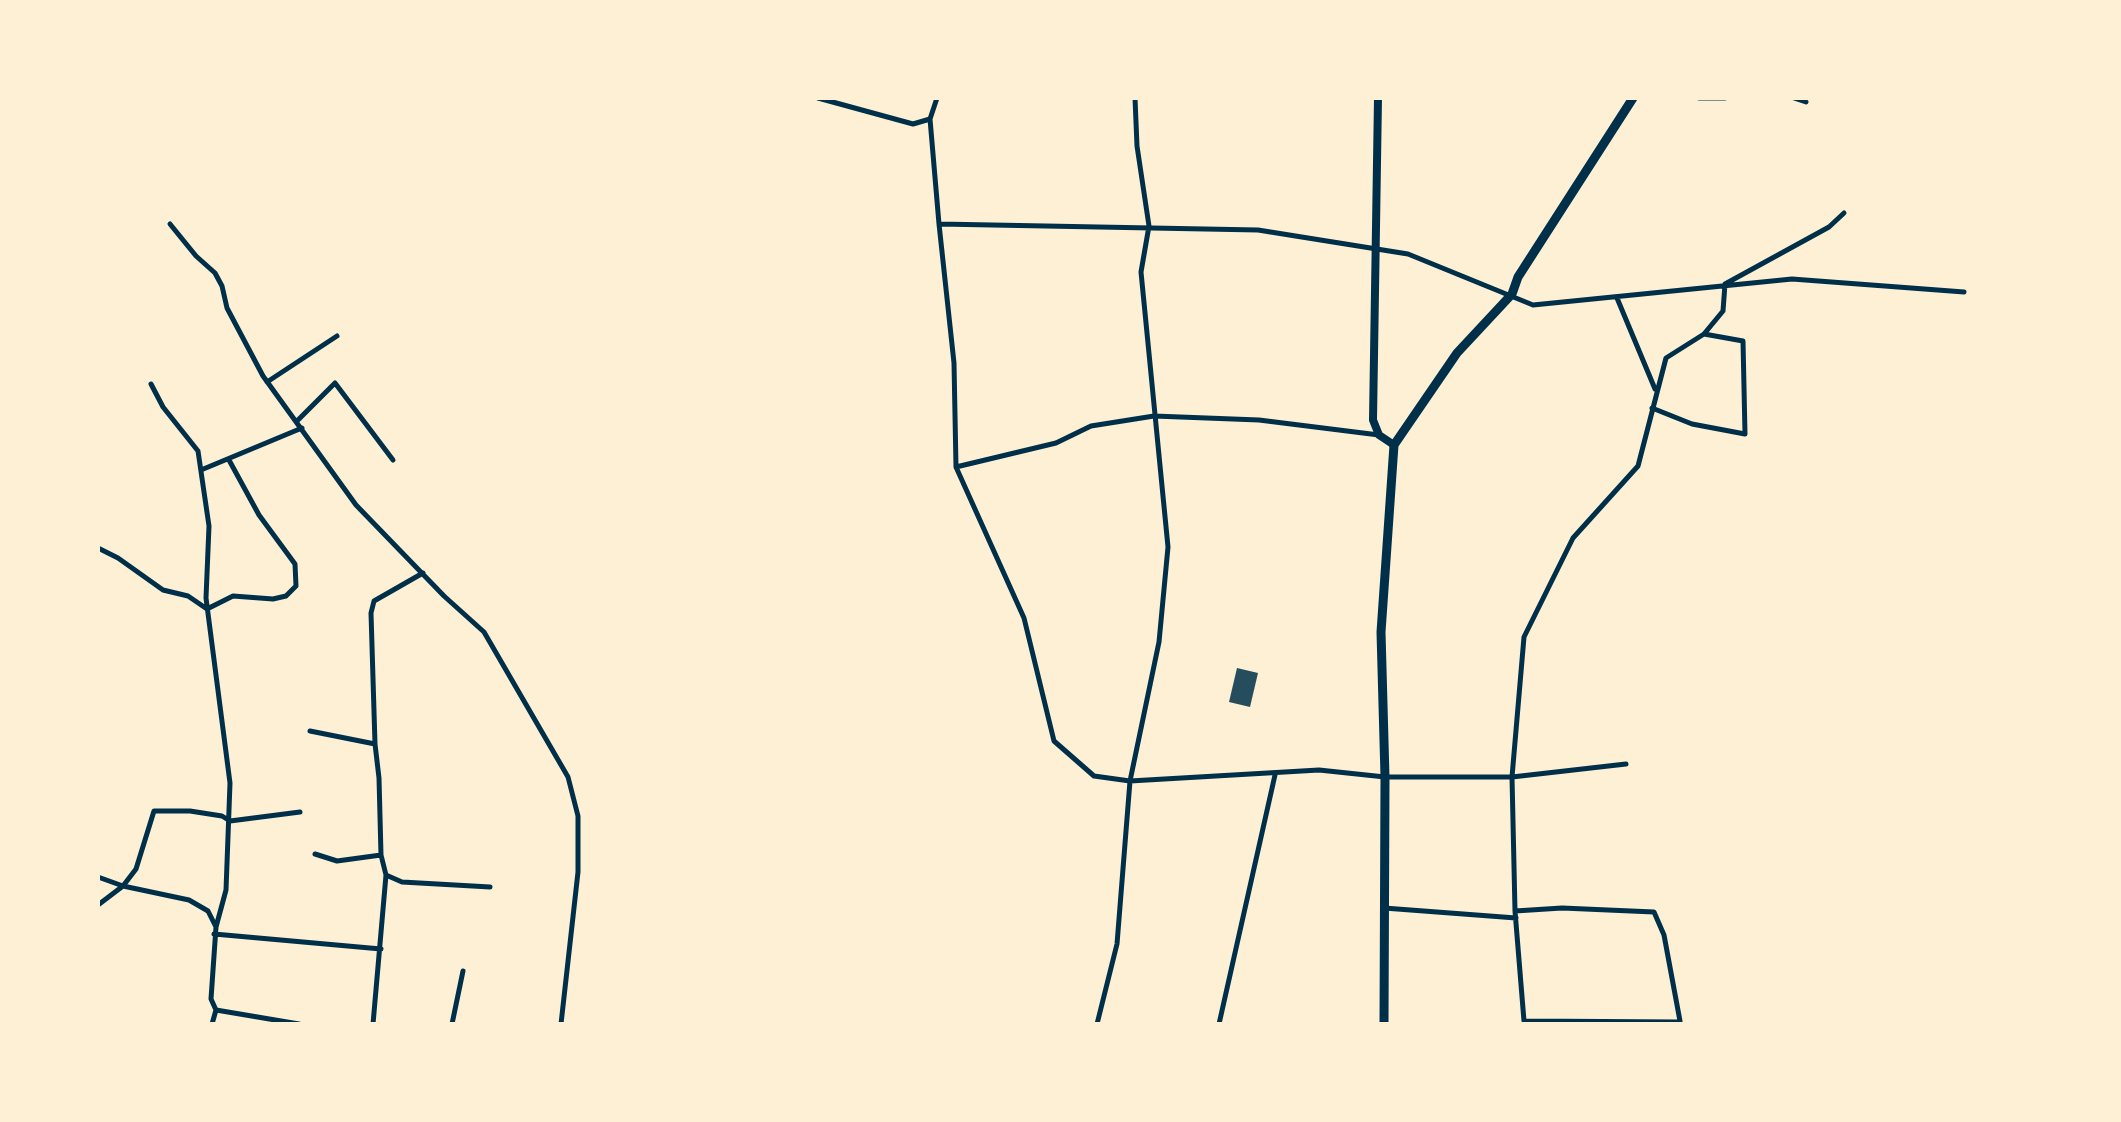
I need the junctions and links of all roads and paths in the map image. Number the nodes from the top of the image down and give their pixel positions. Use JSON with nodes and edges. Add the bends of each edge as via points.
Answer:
{"nodes":[{"id":1,"x":818,"y":98,"type":"edge"},
{"id":2,"x":937,"y":98,"type":"edge"},
{"id":3,"x":1135,"y":98,"type":"edge"},
{"id":4,"x":1378,"y":98,"type":"edge"},
{"id":5,"x":1633,"y":98,"type":"edge"},
{"id":6,"x":1699,"y":98,"type":"edge"},
{"id":7,"x":1725,"y":98,"type":"edge"},
{"id":8,"x":1794,"y":98,"type":"edge"},
{"id":9,"x":1806,"y":102,"type":"dead end"},
{"id":10,"x":930,"y":118,"type":"junction"},
{"id":11,"x":1844,"y":214,"type":"dead end"},
{"id":12,"x":170,"y":224,"type":"dead end"},
{"id":13,"x":939,"y":224,"type":"junction"},
{"id":14,"x":1148,"y":226,"type":"junction"},
{"id":15,"x":1374,"y":247,"type":"junction"},
{"id":16,"x":1726,"y":284,"type":"junction"},
{"id":17,"x":1964,"y":292,"type":"dead end"},
{"id":18,"x":1512,"y":294,"type":"junction"},
{"id":19,"x":1617,"y":298,"type":"junction"},
{"id":20,"x":1704,"y":334,"type":"junction"},
{"id":21,"x":337,"y":336,"type":"dead end"},
{"id":22,"x":267,"y":382,"type":"junction"},
{"id":23,"x":151,"y":384,"type":"dead end"},
{"id":24,"x":1656,"y":392,"type":"junction"},
{"id":25,"x":1652,"y":408,"type":"junction"},
{"id":26,"x":1154,"y":416,"type":"junction"},
{"id":27,"x":297,"y":421,"type":"junction"},
{"id":28,"x":302,"y":428,"type":"junction"},
{"id":29,"x":1380,"y":435,"type":"junction"},
{"id":30,"x":1394,"y":446,"type":"junction"},
{"id":31,"x":229,"y":460,"type":"junction"},
{"id":32,"x":393,"y":460,"type":"dead end"},
{"id":33,"x":956,"y":466,"type":"junction"},
{"id":34,"x":201,"y":470,"type":"junction"},
{"id":35,"x":98,"y":548,"type":"edge"},
{"id":36,"x":424,"y":573,"type":"junction"},
{"id":37,"x":207,"y":609,"type":"junction"},
{"id":38,"x":310,"y":731,"type":"dead end"},
{"id":39,"x":374,"y":744,"type":"junction"},
{"id":40,"x":1626,"y":764,"type":"dead end"},
{"id":41,"x":1275,"y":775,"type":"junction"},
{"id":42,"x":1385,"y":777,"type":"junction"},
{"id":43,"x":1512,"y":777,"type":"junction"},
{"id":44,"x":1130,"y":782,"type":"junction"},
{"id":45,"x":300,"y":812,"type":"dead end"},
{"id":46,"x":230,"y":821,"type":"junction"},
{"id":47,"x":315,"y":854,"type":"dead end"},
{"id":48,"x":381,"y":854,"type":"junction"},
{"id":49,"x":386,"y":875,"type":"junction"},
{"id":50,"x":98,"y":877,"type":"edge"},
{"id":51,"x":122,"y":886,"type":"junction"},
{"id":52,"x":490,"y":887,"type":"dead end"},
{"id":53,"x":98,"y":905,"type":"edge"},
{"id":54,"x":1382,"y":908,"type":"junction"},
{"id":55,"x":1515,"y":915,"type":"junction"},
{"id":56,"x":215,"y":930,"type":"junction"},
{"id":57,"x":382,"y":950,"type":"junction"},
{"id":58,"x":463,"y":971,"type":"dead end"},
{"id":59,"x":216,"y":1010,"type":"junction"},
{"id":60,"x":1680,"y":1023,"type":"edge"},
{"id":61,"x":212,"y":1024,"type":"edge"},
{"id":62,"x":299,"y":1024,"type":"edge"},
{"id":63,"x":373,"y":1024,"type":"edge"},
{"id":64,"x":452,"y":1024,"type":"edge"},
{"id":65,"x":561,"y":1024,"type":"edge"},
{"id":66,"x":1097,"y":1024,"type":"edge"},
{"id":67,"x":1219,"y":1024,"type":"edge"},
{"id":68,"x":1384,"y":1024,"type":"edge"}],
"edges":[{"from":1,"to":10,"type":"street","via":[[914,124]]},
{"from":2,"to":10,"type":"street"},
{"from":3,"to":14,"type":"street"},
{"from":4,"to":15,"type":"street"},
{"from":5,"to":18,"type":"main road"},
{"from":6,"to":7,"type":"street"},
{"from":8,"to":9,"type":"street"},
{"from":10,"to":13,"type":"street"},
{"from":11,"to":16,"type":"street"},
{"from":12,"to":22,"type":"street","via":[[215,273]]},
{"from":13,"to":14,"type":"street"},
{"from":13,"to":33,"type":"street","via":[[954,363]]},
{"from":14,"to":15,"type":"street","via":[[1258,230]]},
{"from":14,"to":26,"type":"street","via":[[1141,272]]},
{"from":15,"to":18,"type":"street"},
{"from":15,"to":29,"type":"street","via":[[1373,420]]},
{"from":16,"to":17,"type":"street","via":[[1792,279]]},
{"from":16,"to":19,"type":"street"},
{"from":16,"to":20,"type":"street","via":[[1723,311]]},
{"from":18,"to":19,"type":"street","via":[[1532,305]]},
{"from":18,"to":30,"type":"main road","via":[[1457,353]]},
{"from":19,"to":24,"type":"street"},
{"from":20,"to":24,"type":"street","via":[[1666,358]]},
{"from":20,"to":25,"type":"street","via":[[1743,340],[1746,434]]},
{"from":21,"to":22,"type":"street"},
{"from":22,"to":27,"type":"street"},
{"from":23,"to":34,"type":"street","via":[[198,451]]},
{"from":24,"to":25,"type":"street"},
{"from":25,"to":43,"type":"street","via":[[1638,466],[1573,538],[1524,637]]},
{"from":26,"to":29,"type":"street"},
{"from":26,"to":33,"type":"street","via":[[1092,426],[1056,442]]},
{"from":26,"to":44,"type":"street","via":[[1168,547],[1159,642]]},
{"from":27,"to":28,"type":"street"},
{"from":27,"to":32,"type":"street","via":[[335,383]]},
{"from":28,"to":31,"type":"street"},
{"from":28,"to":36,"type":"street","via":[[356,505]]},
{"from":29,"to":30,"type":"street"},
{"from":30,"to":42,"type":"main road","via":[[1381,632]]},
{"from":31,"to":34,"type":"street"},
{"from":31,"to":37,"type":"street","via":[[292,558],[296,586],[280,598],[233,596]]},
{"from":33,"to":44,"type":"street","via":[[1024,618],[1054,741],[1094,776]]},
{"from":34,"to":37,"type":"street","via":[[209,526]]},
{"from":35,"to":37,"type":"street"},
{"from":36,"to":39,"type":"street","via":[[372,605]]},
{"from":36,"to":65,"type":"street","via":[[484,632],[575,800],[578,872]]},
{"from":37,"to":46,"type":"street"},
{"from":38,"to":39,"type":"street"},
{"from":39,"to":48,"type":"street"},
{"from":40,"to":43,"type":"street"},
{"from":41,"to":42,"type":"street","via":[[1319,770]]},
{"from":41,"to":44,"type":"street"},
{"from":41,"to":67,"type":"street"},
{"from":42,"to":43,"type":"street"},
{"from":42,"to":54,"type":"main road"},
{"from":43,"to":55,"type":"street"},
{"from":44,"to":66,"type":"street","via":[[1117,944]]},
{"from":45,"to":46,"type":"street"},
{"from":46,"to":51,"type":"street","via":[[190,811],[154,812],[136,869]]},
{"from":46,"to":56,"type":"street","via":[[226,890]]},
{"from":47,"to":48,"type":"street","via":[[337,860]]},
{"from":48,"to":49,"type":"street"},
{"from":49,"to":52,"type":"street","via":[[402,882]]},
{"from":49,"to":57,"type":"street"},
{"from":50,"to":51,"type":"street"},
{"from":51,"to":53,"type":"street"},
{"from":51,"to":56,"type":"street","via":[[189,900],[208,911]]},
{"from":54,"to":55,"type":"street"},
{"from":54,"to":68,"type":"main road"},
{"from":55,"to":60,"type":"street","via":[[1562,908],[1654,912]]},
{"from":55,"to":60,"type":"street","via":[[1524,1021]]},
{"from":56,"to":57,"type":"street"},
{"from":56,"to":59,"type":"street"},
{"from":57,"to":63,"type":"street"},
{"from":58,"to":64,"type":"street"},
{"from":59,"to":61,"type":"street"},
{"from":59,"to":62,"type":"street"}]}
